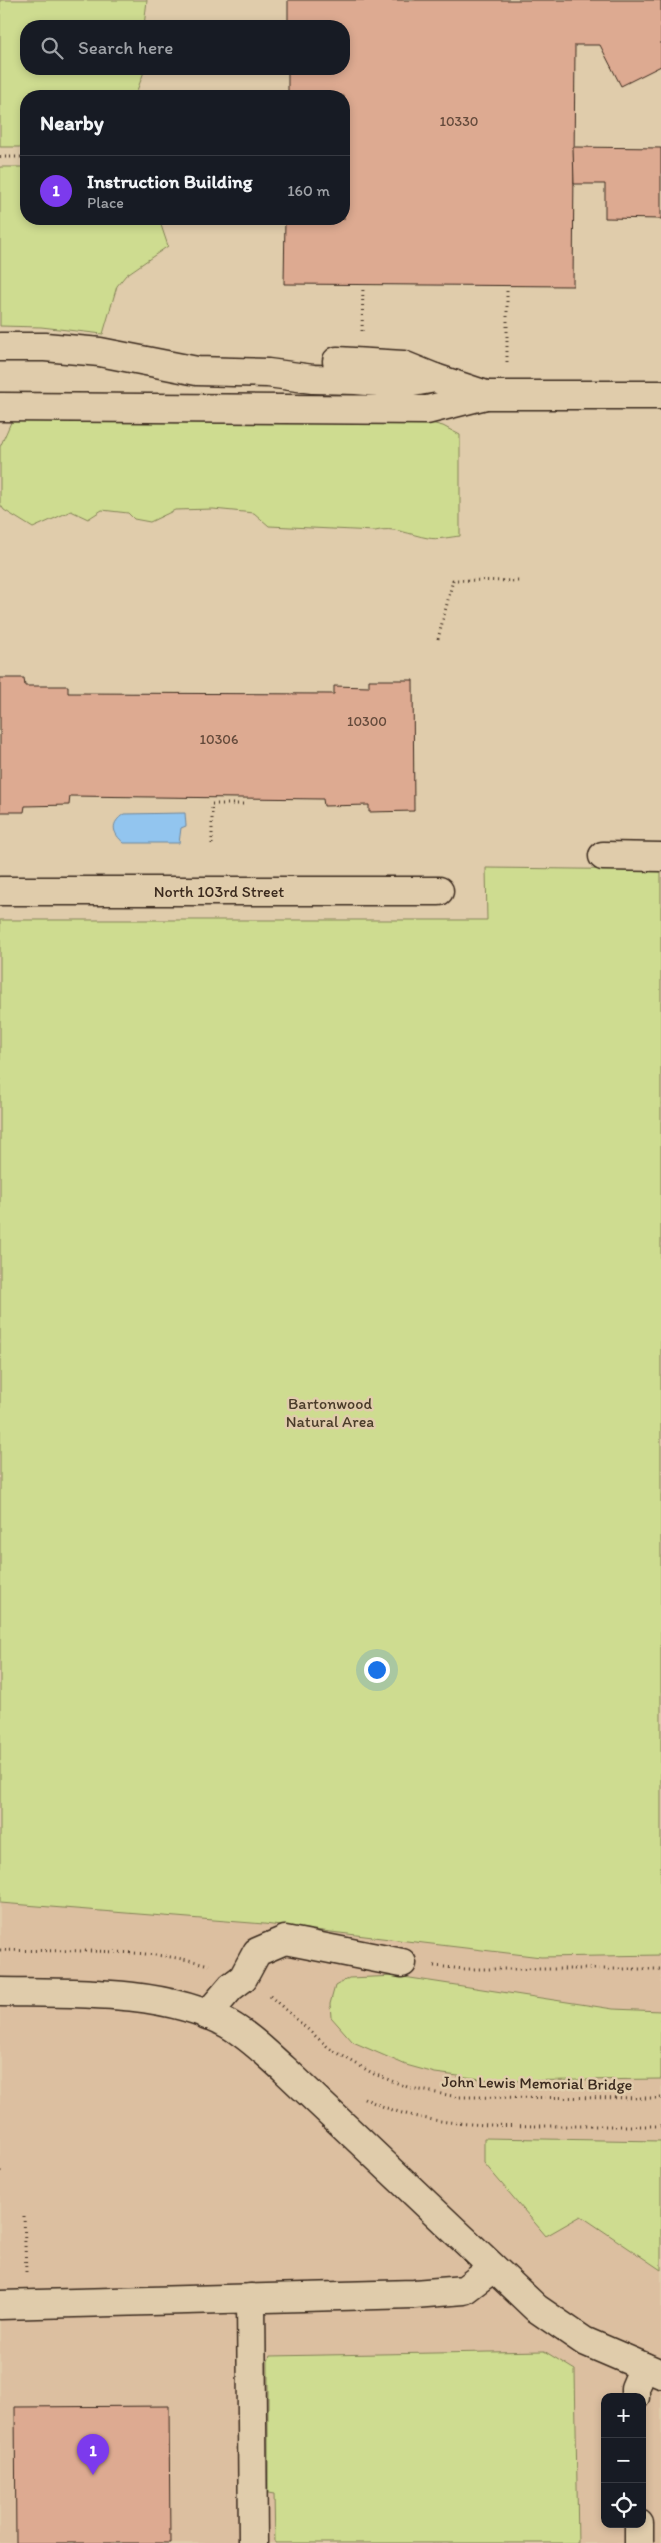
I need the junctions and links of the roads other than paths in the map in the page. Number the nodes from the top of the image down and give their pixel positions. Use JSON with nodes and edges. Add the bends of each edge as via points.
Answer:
{"nodes":[{"id":1,"x":0,"y":346,"type":"edge"},
{"id":2,"x":268,"y":372,"type":"junction"},
{"id":3,"x":435,"y":378,"type":"junction"},
{"id":4,"x":486,"y":395,"type":"junction"},
{"id":5,"x":661,"y":395,"type":"edge"},
{"id":6,"x":0,"y":407,"type":"edge"},
{"id":7,"x":603,"y":856,"type":"dead end"},
{"id":8,"x":661,"y":857,"type":"edge"},
{"id":9,"x":0,"y":891,"type":"edge"},
{"id":10,"x":439,"y":891,"type":"dead end"},
{"id":11,"x":402,"y":1963,"type":"road end"},
{"id":12,"x":0,"y":1992,"type":"edge"},
{"id":13,"x":207,"y":2015,"type":"junction"},
{"id":14,"x":492,"y":2268,"type":"junction"},
{"id":15,"x":251,"y":2298,"type":"junction"},
{"id":16,"x":0,"y":2305,"type":"edge"},
{"id":17,"x":652,"y":2371,"type":"edge"},
{"id":18,"x":635,"y":2393,"type":"edge"},
{"id":19,"x":639,"y":2528,"type":"edge"},
{"id":20,"x":253,"y":2543,"type":"edge"},
{"id":21,"x":639,"y":2543,"type":"edge"}],
"edges":[{"from":1,"to":2,"type":"street","via":[[100,352],[197,371]]},
{"from":2,"to":3,"type":"street","via":[[313,379],[402,384]]},
{"from":2,"to":3,"type":"street","via":[[317,361],[362,361],[403,365]]},
{"from":3,"to":4,"type":"street"},
{"from":4,"to":5,"type":"street"},
{"from":4,"to":6,"type":"street","via":[[427,410]]},
{"from":7,"to":8,"type":"street"},
{"from":9,"to":10,"type":"street","name":"North 103rd Street"},
{"from":11,"to":13,"type":"street","via":[[285,1940],[257,1952],[243,1978]]},
{"from":12,"to":13,"type":"street","via":[[128,1996]]},
{"from":13,"to":14,"type":"street","via":[[226,2023],[262,2048],[434,2209]]},
{"from":14,"to":15,"type":"street","via":[[464,2290]]},
{"from":14,"to":17,"type":"street","via":[[560,2326],[584,2341]]},
{"from":15,"to":16,"type":"street"},
{"from":15,"to":20,"type":"street"},
{"from":17,"to":18,"type":"street","via":[[635,2388]]},
{"from":19,"to":21,"type":"street"}]}
